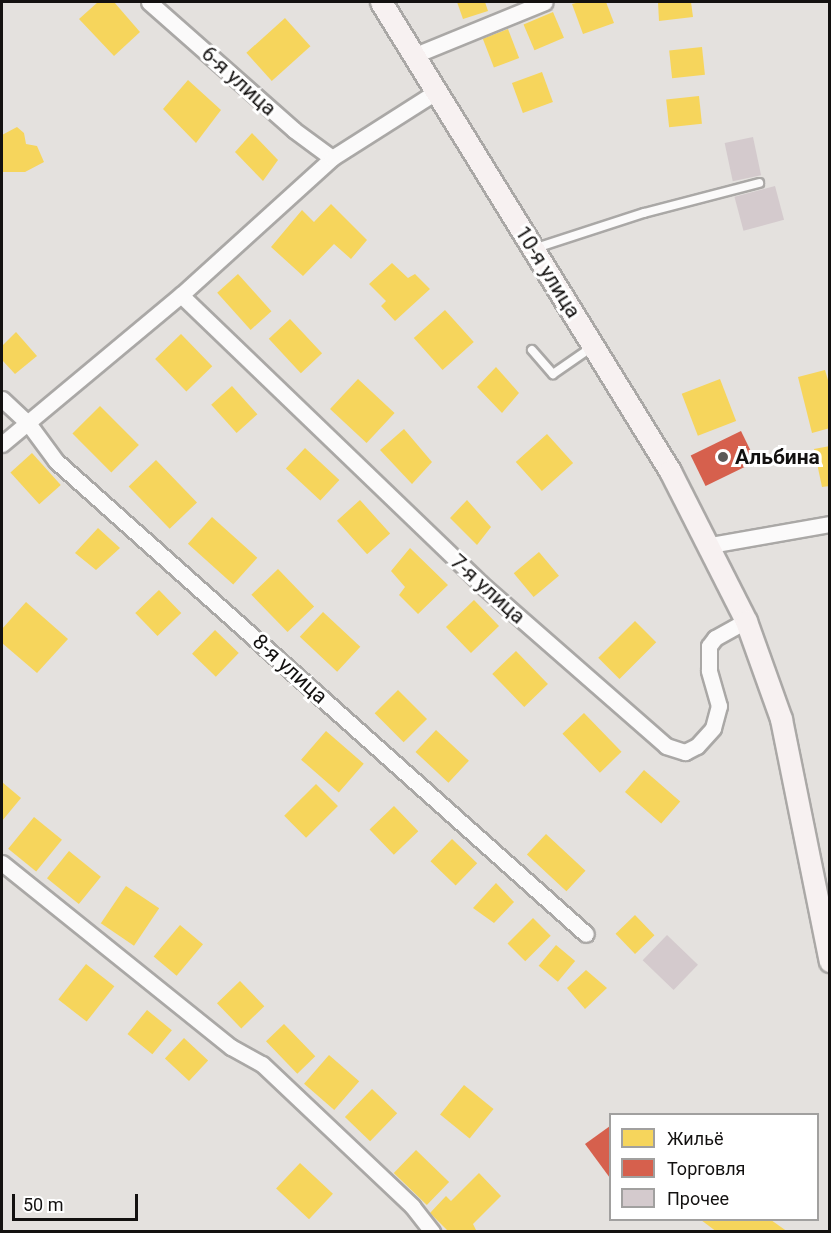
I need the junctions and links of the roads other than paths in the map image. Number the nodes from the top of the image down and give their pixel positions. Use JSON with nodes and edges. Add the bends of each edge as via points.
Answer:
{"nodes":[{"id":1,"x":149,"y":2,"type":"edge"},
{"id":2,"x":381,"y":2,"type":"edge"},
{"id":3,"x":545,"y":2,"type":"edge"},
{"id":4,"x":415,"y":55,"type":"junction"},
{"id":5,"x":437,"y":91,"type":"junction"},
{"id":6,"x":332,"y":158,"type":"junction"},
{"id":7,"x":759,"y":183,"type":"dead end"},
{"id":8,"x":534,"y":249,"type":"junction"},
{"id":9,"x":181,"y":295,"type":"junction"},
{"id":10,"x":594,"y":346,"type":"junction"},
{"id":11,"x":532,"y":350,"type":"dead end"},
{"id":12,"x":2,"y":399,"type":"edge"},
{"id":13,"x":28,"y":423,"type":"junction"},
{"id":14,"x":2,"y":444,"type":"edge"},
{"id":15,"x":830,"y":524,"type":"edge"},
{"id":16,"x":710,"y":544,"type":"junction"},
{"id":17,"x":746,"y":621,"type":"junction"},
{"id":18,"x":2,"y":863,"type":"edge"},
{"id":19,"x":586,"y":934,"type":"dead end"},
{"id":20,"x":830,"y":962,"type":"edge"},
{"id":21,"x":432,"y":1232,"type":"edge"}],
"edges":[{"from":1,"to":6,"type":"street","name":"6-я улица","via":[[294,130]]},
{"from":2,"to":4,"type":"street","name":"10-я улица"},
{"from":3,"to":4,"type":"street"},
{"from":4,"to":5,"type":"street","name":"10-я улица"},
{"from":5,"to":6,"type":"street"},
{"from":5,"to":8,"type":"street","name":"10-я улица"},
{"from":6,"to":9,"type":"street"},
{"from":7,"to":8,"type":"lane","via":[[644,213]]},
{"from":8,"to":10,"type":"street","name":"10-я улица"},
{"from":9,"to":13,"type":"street"},
{"from":9,"to":17,"type":"street","name":"7-я улица","via":[[480,583],[666,746],[685,752],[698,746],[713,728],[719,706],[709,670],[710,646],[715,638]]},
{"from":10,"to":11,"type":"lane","via":[[553,374]]},
{"from":10,"to":16,"type":"street","name":"10-я улица"},
{"from":12,"to":13,"type":"street","name":"8-я улица"},
{"from":13,"to":14,"type":"street"},
{"from":13,"to":19,"type":"street","name":"8-я улица","via":[[56,461]]},
{"from":15,"to":16,"type":"street"},
{"from":16,"to":17,"type":"street","name":"10-я улица"},
{"from":17,"to":20,"type":"street","name":"10-я улица","via":[[781,719]]},
{"from":18,"to":21,"type":"street","via":[[231,1047],[262,1064],[412,1206]]}]}
